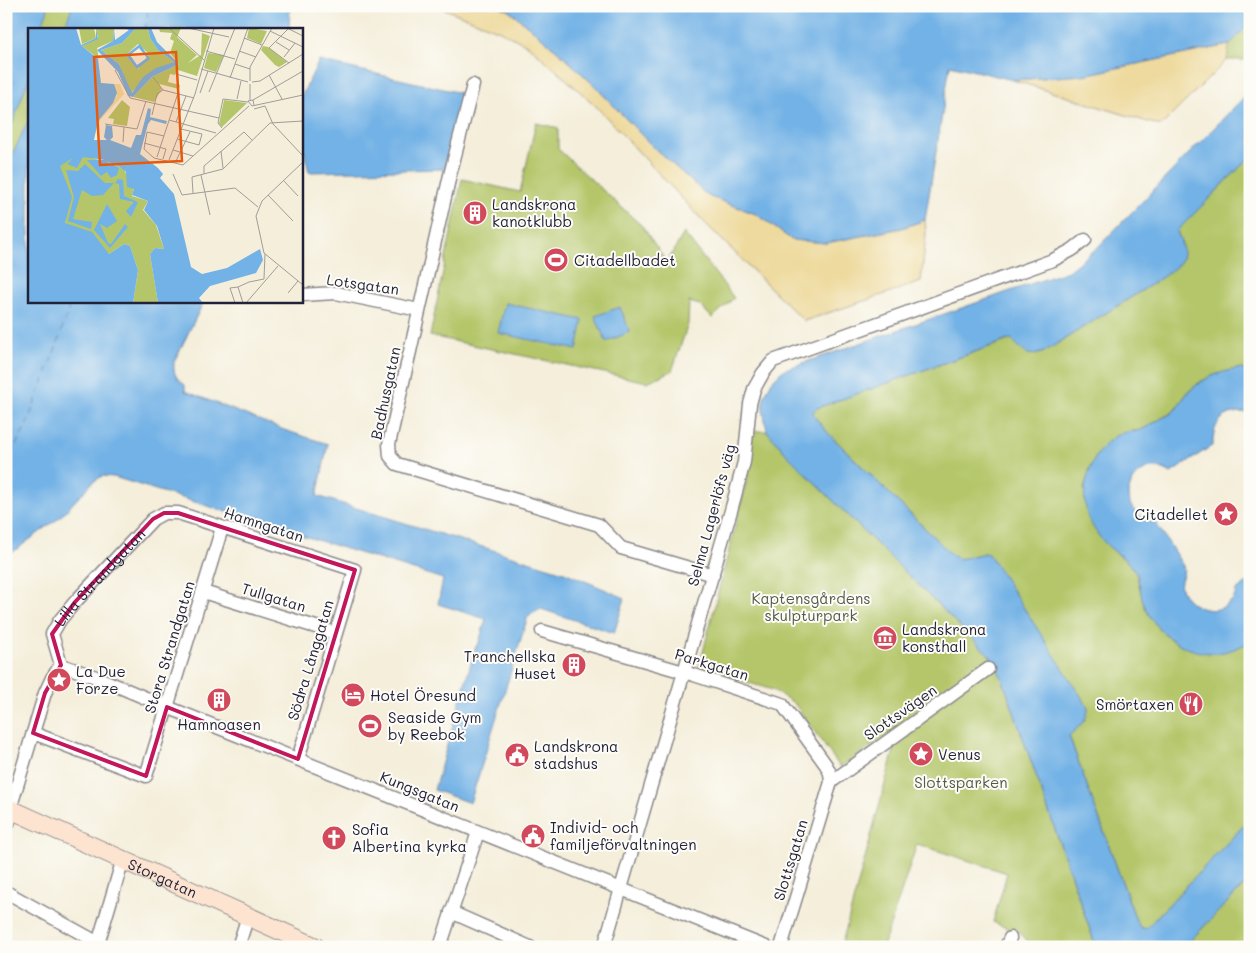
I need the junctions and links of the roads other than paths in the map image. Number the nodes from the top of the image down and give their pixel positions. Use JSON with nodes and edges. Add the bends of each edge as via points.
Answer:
{"nodes":[{"id":1,"x":473,"y":85,"type":"dead end"},
{"id":2,"x":1085,"y":240,"type":"dead end"},
{"id":3,"x":302,"y":295,"type":"edge"},
{"id":4,"x":419,"y":310,"type":"junction"},
{"id":5,"x":164,"y":513,"type":"joint"},
{"id":6,"x":222,"y":528,"type":"junction"},
{"id":7,"x":354,"y":570,"type":"joint"},
{"id":8,"x":712,"y":575,"type":"junction"},
{"id":9,"x":203,"y":592,"type":"junction"},
{"id":10,"x":542,"y":631,"type":"dead end"},
{"id":11,"x":335,"y":633,"type":"junction"},
{"id":12,"x":61,"y":665,"type":"junction"},
{"id":13,"x":988,"y":669,"type":"dead end"},
{"id":14,"x":684,"y":672,"type":"junction"},
{"id":15,"x":167,"y":707,"type":"junction"},
{"id":16,"x":34,"y":733,"type":"junction"},
{"id":17,"x":298,"y":758,"type":"junction"},
{"id":18,"x":830,"y":782,"type":"junction"},
{"id":19,"x":8,"y":815,"type":"edge"},
{"id":20,"x":478,"y":832,"type":"junction"},
{"id":21,"x":123,"y":859,"type":"junction"},
{"id":22,"x":621,"y":888,"type":"junction"},
{"id":23,"x":6,"y":892,"type":"edge"},
{"id":24,"x":451,"y":912,"type":"junction"},
{"id":25,"x":248,"y":916,"type":"junction"},
{"id":26,"x":101,"y":945,"type":"edge"},
{"id":27,"x":238,"y":947,"type":"edge"},
{"id":28,"x":316,"y":947,"type":"edge"},
{"id":29,"x":440,"y":947,"type":"edge"},
{"id":30,"x":530,"y":947,"type":"edge"},
{"id":31,"x":604,"y":947,"type":"edge"},
{"id":32,"x":766,"y":947,"type":"edge"},
{"id":33,"x":781,"y":947,"type":"edge"}],
"edges":[{"from":1,"to":4,"type":"street","name":"Badhusgatan"},
{"from":2,"to":8,"type":"street","name":"Selma Lagerlöfs väg","via":[[1053,260],[773,361],[754,389],[744,462]]},
{"from":3,"to":4,"type":"street","name":"Lotsgatan","via":[[336,294]]},
{"from":4,"to":8,"type":"street","name":"Badhusgatan","via":[[389,444],[390,456],[397,464],[599,525],[621,548]]},
{"from":5,"to":6,"type":"street","name":"Hamngatan","via":[[178,513]]},
{"from":5,"to":12,"type":"street","name":"Lilla Strandgatan","via":[[153,519],[60,620],[52,634]]},
{"from":6,"to":7,"type":"street","name":"Hamngatan"},
{"from":6,"to":9,"type":"street","name":"Stora Strandgatan"},
{"from":7,"to":11,"type":"street","name":"Södra Långgatan"},
{"from":8,"to":14,"type":"street","name":"Selma Lagerlöfs väg"},
{"from":9,"to":11,"type":"street","name":"Tullgatan"},
{"from":9,"to":15,"type":"street","name":"Stora Strandgatan"},
{"from":10,"to":14,"type":"street","name":"Parkgatan"},
{"from":11,"to":17,"type":"street","name":"Södra Långgatan"},
{"from":12,"to":15,"type":"street","name":"Kungsgatan"},
{"from":12,"to":16,"type":"street","via":[[45,693]]},
{"from":13,"to":18,"type":"street","name":"Slottsvägen"},
{"from":14,"to":18,"type":"street","name":"Parkgatan","via":[[782,704],[826,765]]},
{"from":14,"to":22,"type":"street","name":"Selma Lagerlöfs väg"},
{"from":15,"to":16,"type":"street","name":"Stora Strandgatan","via":[[146,776]]},
{"from":15,"to":17,"type":"street","name":"Kungsgatan"},
{"from":16,"to":19,"type":"street"},
{"from":17,"to":20,"type":"street","name":"Kungsgatan"},
{"from":18,"to":33,"type":"street","name":"Slottsgatan"},
{"from":19,"to":21,"type":"street","name":"Storgatan"},
{"from":20,"to":22,"type":"street","name":"Kungsgatan"},
{"from":20,"to":24,"type":"street"},
{"from":21,"to":25,"type":"street","name":"Storgatan"},
{"from":21,"to":26,"type":"street"},
{"from":22,"to":31,"type":"street","name":"Selma Lagerlöfs väg"},
{"from":22,"to":32,"type":"street","name":"Kungsgatan"},
{"from":23,"to":26,"type":"street"},
{"from":24,"to":29,"type":"street"},
{"from":24,"to":30,"type":"street"},
{"from":25,"to":27,"type":"street"},
{"from":25,"to":28,"type":"street","name":"Storgatan"}]}
